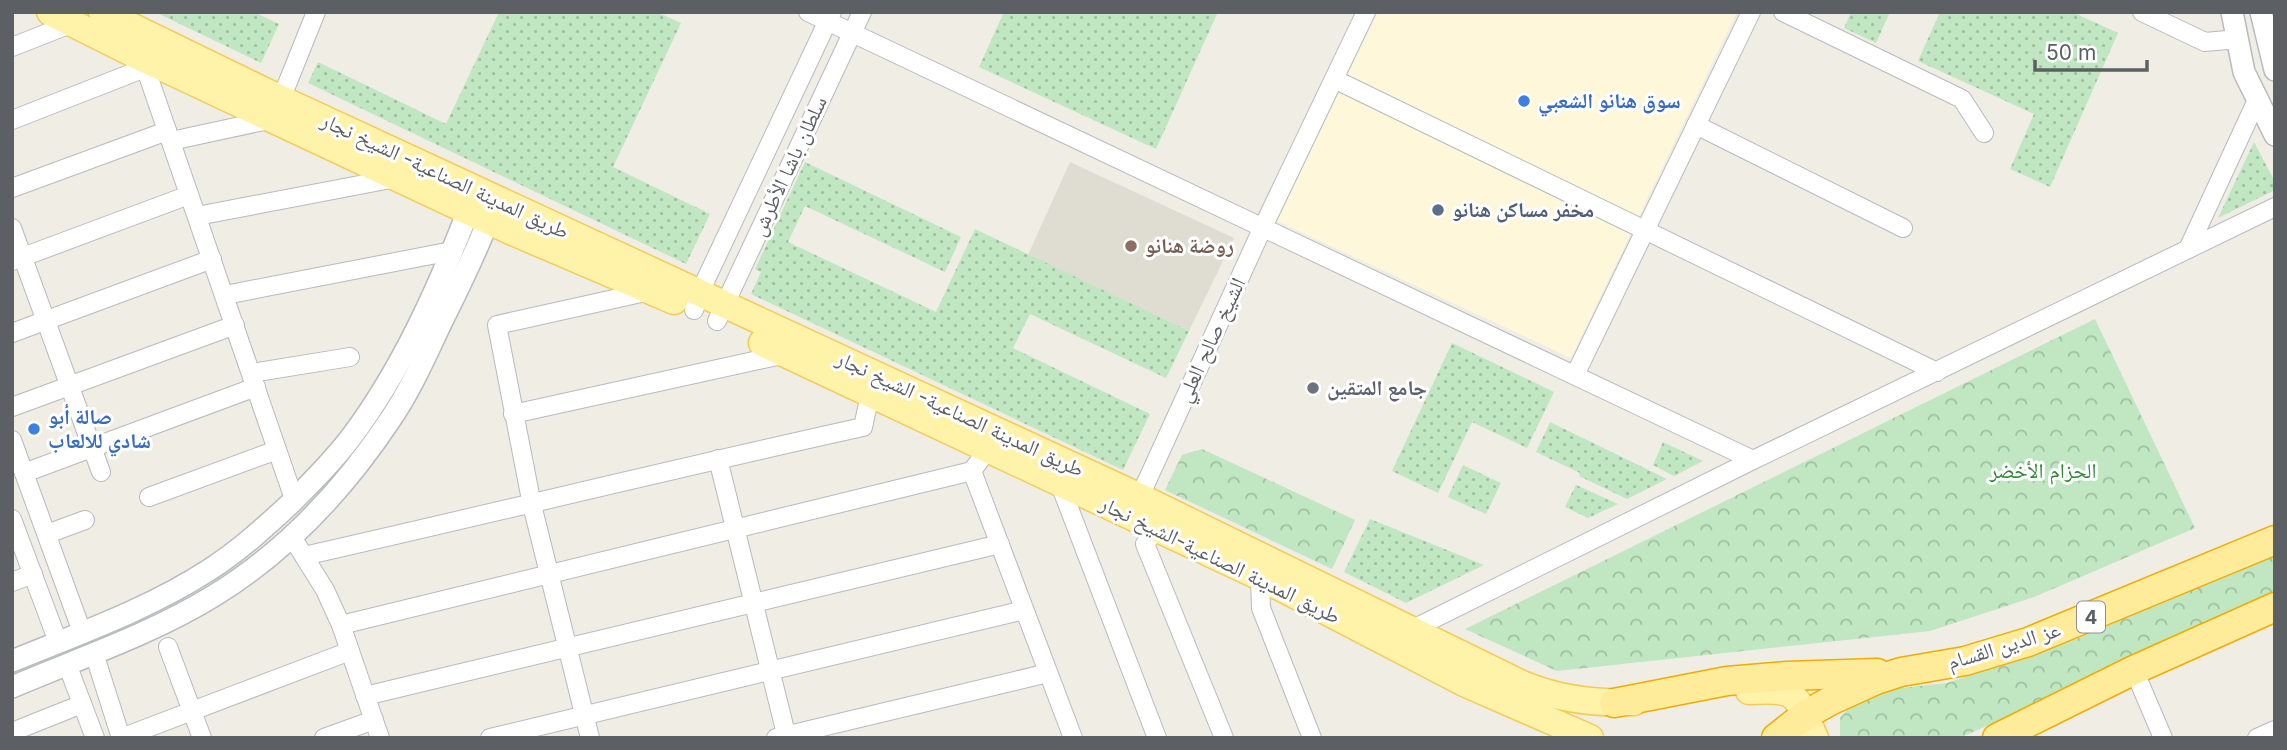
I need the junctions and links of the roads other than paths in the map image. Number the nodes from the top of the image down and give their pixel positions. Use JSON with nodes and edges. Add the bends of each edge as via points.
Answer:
{"nodes":[{"id":1,"x":102,"y":12,"type":"edge"},
{"id":2,"x":316,"y":12,"type":"edge"},
{"id":3,"x":808,"y":12,"type":"edge"},
{"id":4,"x":862,"y":12,"type":"edge"},
{"id":5,"x":1366,"y":12,"type":"edge"},
{"id":6,"x":1751,"y":12,"type":"edge"},
{"id":7,"x":1783,"y":12,"type":"edge"},
{"id":8,"x":2142,"y":12,"type":"edge"},
{"id":9,"x":2232,"y":12,"type":"edge"},
{"id":10,"x":2261,"y":12,"type":"edge"},
{"id":11,"x":830,"y":17,"type":"edge"},
{"id":12,"x":62,"y":18,"type":"edge"},
{"id":13,"x":852,"y":33,"type":"junction"},
{"id":14,"x":2238,"y":39,"type":"junction"},
{"id":15,"x":12,"y":47,"type":"edge"},
{"id":16,"x":144,"y":63,"type":"junction"},
{"id":17,"x":2275,"y":70,"type":"edge"},
{"id":18,"x":1334,"y":79,"type":"junction"},
{"id":19,"x":2257,"y":100,"type":"junction"},
{"id":20,"x":277,"y":109,"type":"junction"},
{"id":21,"x":12,"y":120,"type":"edge"},
{"id":22,"x":1696,"y":125,"type":"junction"},
{"id":23,"x":1984,"y":133,"type":"dead end"},
{"id":24,"x":2275,"y":135,"type":"edge"},
{"id":25,"x":169,"y":136,"type":"junction"},
{"id":26,"x":397,"y":177,"type":"junction"},
{"id":27,"x":12,"y":188,"type":"edge"},
{"id":28,"x":189,"y":195,"type":"junction"},
{"id":29,"x":2275,"y":207,"type":"edge"},
{"id":30,"x":197,"y":216,"type":"junction"},
{"id":31,"x":478,"y":216,"type":"junction"},
{"id":32,"x":12,"y":228,"type":"edge"},
{"id":33,"x":1263,"y":228,"type":"junction"},
{"id":34,"x":1903,"y":228,"type":"dead end"},
{"id":35,"x":1645,"y":231,"type":"junction"},
{"id":36,"x":2189,"y":249,"type":"junction"},
{"id":37,"x":452,"y":251,"type":"junction"},
{"id":38,"x":18,"y":259,"type":"edge"},
{"id":39,"x":212,"y":259,"type":"junction"},
{"id":40,"x":650,"y":291,"type":"junction"},
{"id":41,"x":225,"y":295,"type":"junction"},
{"id":42,"x":708,"y":308,"type":"junction"},
{"id":43,"x":46,"y":320,"type":"junction"},
{"id":44,"x":235,"y":325,"type":"junction"},
{"id":45,"x":12,"y":332,"type":"edge"},
{"id":46,"x":786,"y":354,"type":"junction"},
{"id":47,"x":350,"y":357,"type":"dead end"},
{"id":48,"x":1937,"y":372,"type":"junction"},
{"id":49,"x":1575,"y":375,"type":"junction"},
{"id":50,"x":391,"y":377,"type":"junction"},
{"id":51,"x":254,"y":380,"type":"junction"},
{"id":52,"x":70,"y":386,"type":"junction"},
{"id":53,"x":409,"y":389,"type":"junction"},
{"id":54,"x":870,"y":395,"type":"junction"},
{"id":55,"x":12,"y":407,"type":"edge"},
{"id":56,"x":513,"y":414,"type":"junction"},
{"id":57,"x":12,"y":440,"type":"edge"},
{"id":58,"x":93,"y":448,"type":"junction"},
{"id":59,"x":988,"y":449,"type":"junction"},
{"id":60,"x":277,"y":450,"type":"junction"},
{"id":61,"x":718,"y":459,"type":"junction"},
{"id":62,"x":1753,"y":460,"type":"junction"},
{"id":63,"x":972,"y":471,"type":"junction"},
{"id":64,"x":101,"y":472,"type":"dead end"},
{"id":65,"x":24,"y":473,"type":"junction"},
{"id":66,"x":1059,"y":482,"type":"junction"},
{"id":67,"x":149,"y":497,"type":"dead end"},
{"id":68,"x":294,"y":499,"type":"junction"},
{"id":69,"x":532,"y":505,"type":"junction"},
{"id":70,"x":1135,"y":507,"type":"junction"},
{"id":71,"x":12,"y":519,"type":"edge"},
{"id":72,"x":85,"y":520,"type":"dead end"},
{"id":73,"x":1157,"y":528,"type":"junction"},
{"id":74,"x":735,"y":529,"type":"junction"},
{"id":75,"x":47,"y":534,"type":"junction"},
{"id":76,"x":292,"y":537,"type":"junction"},
{"id":77,"x":2275,"y":540,"type":"edge"},
{"id":78,"x":1000,"y":544,"type":"junction"},
{"id":79,"x":304,"y":556,"type":"junction"},
{"id":80,"x":56,"y":558,"type":"junction"},
{"id":81,"x":32,"y":571,"type":"junction"},
{"id":82,"x":549,"y":574,"type":"junction"},
{"id":83,"x":1260,"y":577,"type":"junction"},
{"id":84,"x":12,"y":582,"type":"edge"},
{"id":85,"x":753,"y":603,"type":"junction"},
{"id":86,"x":2275,"y":607,"type":"edge"},
{"id":87,"x":1024,"y":610,"type":"junction"},
{"id":88,"x":341,"y":625,"type":"junction"},
{"id":89,"x":1411,"y":630,"type":"junction"},
{"id":90,"x":82,"y":632,"type":"junction"},
{"id":91,"x":58,"y":642,"type":"junction"},
{"id":92,"x":168,"y":647,"type":"dead end"},
{"id":93,"x":567,"y":647,"type":"junction"},
{"id":94,"x":350,"y":651,"type":"junction"},
{"id":95,"x":94,"y":653,"type":"junction"},
{"id":96,"x":12,"y":661,"type":"edge"},
{"id":97,"x":67,"y":664,"type":"junction"},
{"id":98,"x":2134,"y":670,"type":"junction"},
{"id":99,"x":770,"y":671,"type":"junction"},
{"id":100,"x":1901,"y":672,"type":"junction"},
{"id":101,"x":1048,"y":673,"type":"junction"},
{"id":102,"x":12,"y":687,"type":"edge"},
{"id":103,"x":365,"y":695,"type":"junction"},
{"id":104,"x":1614,"y":703,"type":"junction"},
{"id":105,"x":82,"y":704,"type":"junction"},
{"id":106,"x":192,"y":711,"type":"junction"},
{"id":107,"x":584,"y":715,"type":"junction"},
{"id":108,"x":374,"y":720,"type":"junction"},
{"id":109,"x":1810,"y":727,"type":"edge"},
{"id":110,"x":2275,"y":730,"type":"edge"},
{"id":111,"x":12,"y":732,"type":"edge"},
{"id":112,"x":1576,"y":734,"type":"edge"},
{"id":113,"x":783,"y":737,"type":"edge"},
{"id":114,"x":95,"y":738,"type":"edge"},
{"id":115,"x":121,"y":738,"type":"edge"},
{"id":116,"x":202,"y":738,"type":"edge"},
{"id":117,"x":324,"y":738,"type":"edge"},
{"id":118,"x":380,"y":738,"type":"edge"},
{"id":119,"x":490,"y":738,"type":"edge"},
{"id":120,"x":590,"y":738,"type":"edge"},
{"id":121,"x":1073,"y":738,"type":"edge"},
{"id":122,"x":1157,"y":738,"type":"edge"},
{"id":123,"x":1224,"y":738,"type":"edge"},
{"id":124,"x":1312,"y":738,"type":"edge"},
{"id":125,"x":1776,"y":738,"type":"edge"},
{"id":126,"x":1997,"y":738,"type":"edge"},
{"id":127,"x":2163,"y":738,"type":"edge"},
{"id":128,"x":2257,"y":738,"type":"edge"}],
"edges":[{"from":1,"to":20,"type":"main road","name":"طريق المدينة الصناعية- الشيخ نجار"},
{"from":2,"to":20,"type":"street"},
{"from":3,"to":11,"type":"street"},
{"from":4,"to":13,"type":"street","name":"سلطان باشا الأطرش"},
{"from":5,"to":18,"type":"street","name":"الشيخ صالح العلي"},
{"from":6,"to":22,"type":"street"},
{"from":7,"to":23,"type":"street","via":[[1962,99]]},
{"from":8,"to":14,"type":"street","via":[[2205,42]]},
{"from":9,"to":14,"type":"street"},
{"from":10,"to":17,"type":"street"},
{"from":11,"to":13,"type":"street"},
{"from":11,"to":42,"type":"street","name":"سلطان باشا الأطرش"},
{"from":12,"to":15,"type":"street"},
{"from":12,"to":16,"type":"main road","name":"طريق المدينة الصناعية-الشيخ نجار"},
{"from":13,"to":33,"type":"street"},
{"from":13,"to":42,"type":"street","name":"سلطان باشا الأطرش"},
{"from":14,"to":19,"type":"street","via":[[2244,72]]},
{"from":16,"to":20,"type":"main road","name":"طريق المدينة الصناعية-الشيخ نجار"},
{"from":16,"to":21,"type":"street"},
{"from":16,"to":25,"type":"street"},
{"from":18,"to":33,"type":"street","name":"الشيخ صالح العلي"},
{"from":18,"to":35,"type":"street"},
{"from":19,"to":24,"type":"street"},
{"from":19,"to":36,"type":"street"},
{"from":20,"to":25,"type":"street"},
{"from":20,"to":26,"type":"main road","name":"طريق المدينة الصناعية-الشيخ نجار"},
{"from":20,"to":42,"type":"main road","name":"طريق المدينة الصناعية- الشيخ نجار"},
{"from":22,"to":34,"type":"street"},
{"from":22,"to":35,"type":"street"},
{"from":25,"to":27,"type":"street"},
{"from":25,"to":28,"type":"street"},
{"from":26,"to":30,"type":"street"},
{"from":26,"to":31,"type":"main road","name":"طريق المدينة الصناعية-الشيخ نجار"},
{"from":28,"to":30,"type":"street"},
{"from":28,"to":38,"type":"street"},
{"from":29,"to":36,"type":"street"},
{"from":30,"to":39,"type":"street"},
{"from":31,"to":37,"type":"street"},
{"from":31,"to":40,"type":"main road","name":"طريق المدينة الصناعية-الشيخ نجار"},
{"from":31,"to":53,"type":"street","via":[[477,249]]},
{"from":32,"to":38,"type":"street"},
{"from":33,"to":49,"type":"street"},
{"from":33,"to":70,"type":"street","name":"الشيخ صالح العلي"},
{"from":35,"to":48,"type":"street"},
{"from":35,"to":49,"type":"street"},
{"from":36,"to":48,"type":"street"},
{"from":37,"to":41,"type":"street"},
{"from":37,"to":50,"type":"street"},
{"from":38,"to":43,"type":"street"},
{"from":39,"to":41,"type":"street"},
{"from":39,"to":43,"type":"street"},
{"from":40,"to":42,"type":"main road","name":"طريق المدينة الصناعية-الشيخ نجار"},
{"from":40,"to":56,"type":"street","via":[[497,325]]},
{"from":41,"to":44,"type":"street"},
{"from":42,"to":46,"type":"main road","name":"طريق المدينة الصناعية-الشيخ نجار"},
{"from":42,"to":70,"type":"main road","name":"طريق المدينة الصناعية- الشيخ نجار"},
{"from":43,"to":45,"type":"street"},
{"from":43,"to":52,"type":"street"},
{"from":44,"to":51,"type":"street"},
{"from":44,"to":52,"type":"street"},
{"from":46,"to":54,"type":"main road","name":"طريق المدينة الصناعية-الشيخ نجار"},
{"from":46,"to":56,"type":"street"},
{"from":47,"to":51,"type":"street"},
{"from":48,"to":62,"type":"street"},
{"from":49,"to":62,"type":"street"},
{"from":50,"to":53,"type":"street"},
{"from":50,"to":68,"type":"street","via":[[350,438]]},
{"from":51,"to":58,"type":"street"},
{"from":51,"to":60,"type":"street"},
{"from":52,"to":55,"type":"street"},
{"from":52,"to":58,"type":"street"},
{"from":53,"to":76,"type":"street","via":[[356,466]]},
{"from":54,"to":59,"type":"main road","name":"طريق المدينة الصناعية-الشيخ نجار"},
{"from":54,"to":61,"type":"street","via":[[863,427]]},
{"from":56,"to":69,"type":"street"},
{"from":57,"to":65,"type":"street"},
{"from":58,"to":64,"type":"street"},
{"from":58,"to":65,"type":"street"},
{"from":59,"to":63,"type":"street"},
{"from":59,"to":66,"type":"main road","name":"طريق المدينة الصناعية-الشيخ نجار"},
{"from":60,"to":67,"type":"street"},
{"from":60,"to":68,"type":"street"},
{"from":61,"to":69,"type":"street"},
{"from":61,"to":74,"type":"street"},
{"from":62,"to":89,"type":"street"},
{"from":63,"to":74,"type":"street"},
{"from":63,"to":78,"type":"street"},
{"from":65,"to":75,"type":"street"},
{"from":66,"to":70,"type":"main road","name":"طريق المدينة الصناعية-الشيخ نجار"},
{"from":66,"to":122,"type":"street"},
{"from":68,"to":90,"type":"street","via":[[243,547],[208,571]]},
{"from":69,"to":79,"type":"street"},
{"from":69,"to":82,"type":"street"},
{"from":70,"to":73,"type":"main road","name":"طريق المدينة الصناعية-الشيخ نجار"},
{"from":70,"to":89,"type":"main road","name":"طريق المدينة الصناعية- الشيخ نجار"},
{"from":71,"to":81,"type":"street"},
{"from":72,"to":75,"type":"street"},
{"from":73,"to":83,"type":"main road","name":"طريق المدينة الصناعية-الشيخ نجار"},
{"from":73,"to":123,"type":"street","via":[[1145,544]]},
{"from":74,"to":82,"type":"street"},
{"from":74,"to":85,"type":"street"},
{"from":75,"to":80,"type":"street"},
{"from":76,"to":79,"type":"street"},
{"from":76,"to":95,"type":"street","via":[[186,612]]},
{"from":77,"to":100,"type":"highway","name":"عز الدين القسام","number":"4","via":[[2028,642],[1965,661]]},
{"from":78,"to":85,"type":"street"},
{"from":78,"to":87,"type":"street"},
{"from":79,"to":88,"type":"street"},
{"from":80,"to":81,"type":"street"},
{"from":80,"to":90,"type":"street"},
{"from":81,"to":84,"type":"street"},
{"from":81,"to":91,"type":"street"},
{"from":82,"to":88,"type":"street"},
{"from":82,"to":93,"type":"street"},
{"from":83,"to":112,"type":"main road","name":"طريق المدينة الصناعية-الشيخ نجار","via":[[1464,683]]},
{"from":83,"to":124,"type":"street","via":[[1261,608]]},
{"from":85,"to":93,"type":"street"},
{"from":85,"to":99,"type":"street"},
{"from":86,"to":98,"type":"highway"},
{"from":87,"to":99,"type":"street"},
{"from":87,"to":101,"type":"street"},
{"from":88,"to":94,"type":"street"},
{"from":89,"to":104,"type":"main road","name":"طريق المدينة الصناعية- الشيخ نجار","via":[[1540,691]]},
{"from":90,"to":91,"type":"street"},
{"from":91,"to":96,"type":"street"},
{"from":91,"to":97,"type":"street"},
{"from":92,"to":106,"type":"street"},
{"from":93,"to":103,"type":"street"},
{"from":93,"to":107,"type":"street"},
{"from":94,"to":103,"type":"street"},
{"from":94,"to":106,"type":"street"},
{"from":95,"to":97,"type":"street"},
{"from":95,"to":115,"type":"street"},
{"from":97,"to":102,"type":"street"},
{"from":97,"to":105,"type":"street"},
{"from":98,"to":126,"type":"highway"},
{"from":98,"to":127,"type":"street"},
{"from":99,"to":107,"type":"street"},
{"from":99,"to":113,"type":"street"},
{"from":100,"to":104,"type":"highway","via":[[1757,678]]},
{"from":100,"to":109,"type":"highway","name":"عز الدين القسام","via":[[1853,690]]},
{"from":101,"to":113,"type":"street"},
{"from":101,"to":121,"type":"street"},
{"from":103,"to":108,"type":"street"},
{"from":104,"to":109,"type":"main road","name":"طريق المدينة الصناعية- الشيخ نجار","via":[[1777,690],[1793,695]]},
{"from":105,"to":111,"type":"street"},
{"from":105,"to":114,"type":"street"},
{"from":106,"to":115,"type":"street"},
{"from":106,"to":116,"type":"street"},
{"from":107,"to":119,"type":"street"},
{"from":107,"to":120,"type":"street"},
{"from":108,"to":117,"type":"street"},
{"from":108,"to":118,"type":"street"},
{"from":109,"to":125,"type":"highway","name":"عز الدين القسام"},
{"from":110,"to":128,"type":"street"}]}
